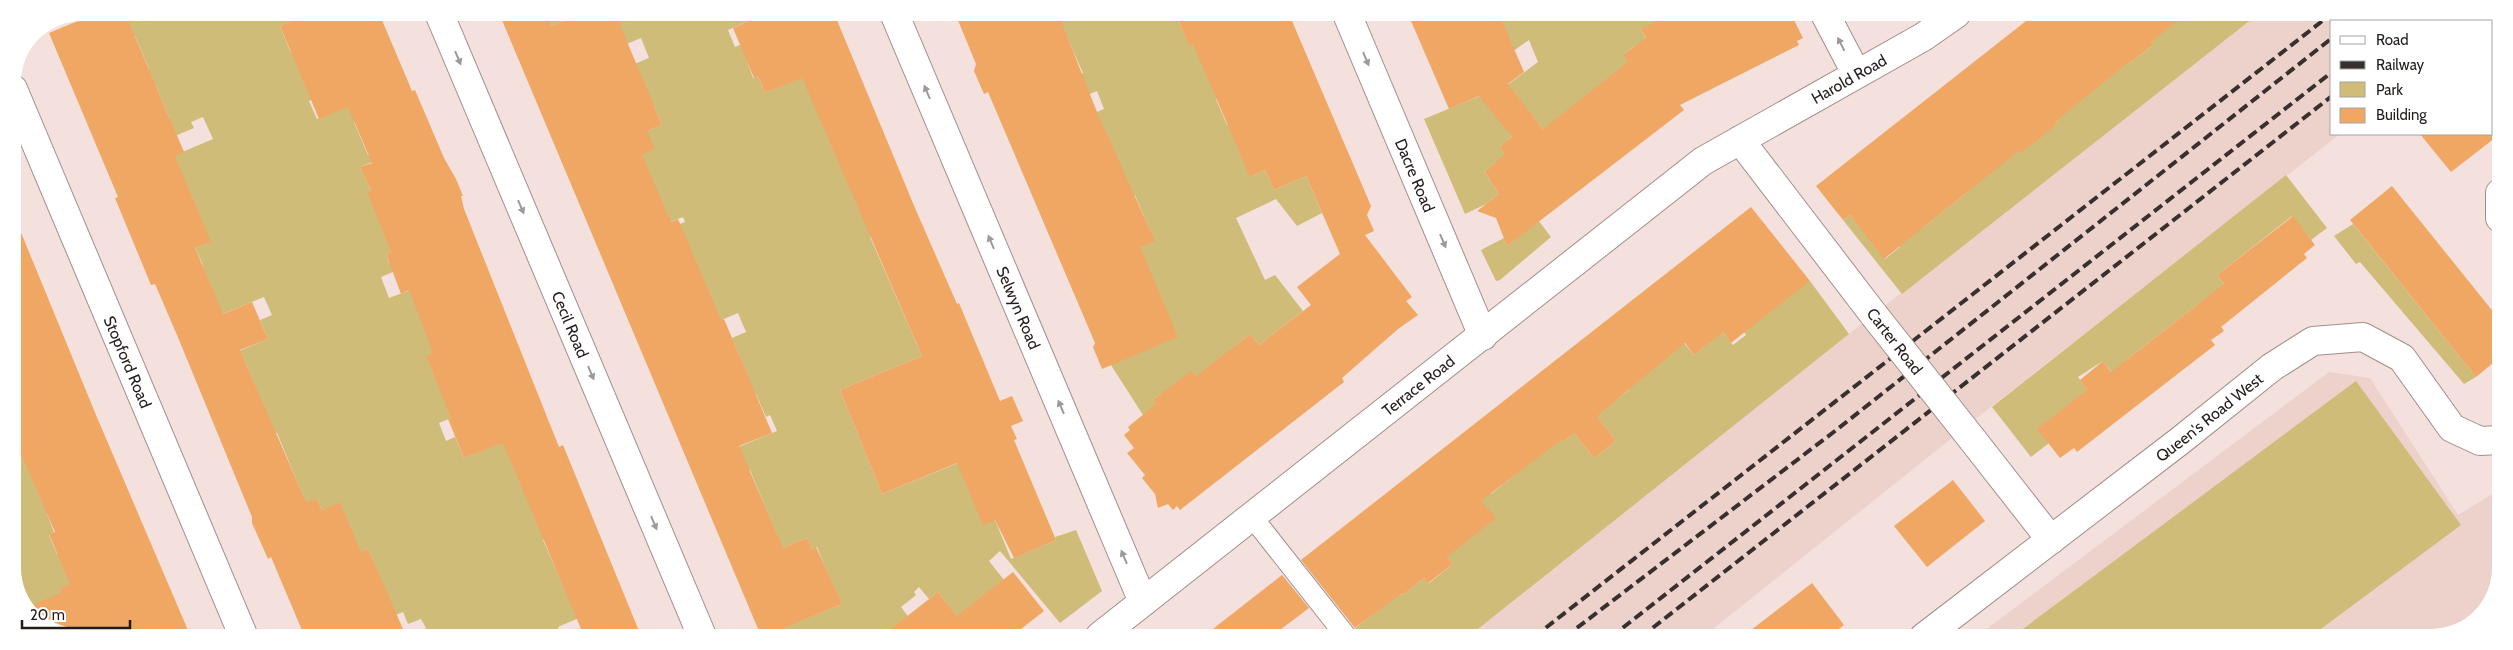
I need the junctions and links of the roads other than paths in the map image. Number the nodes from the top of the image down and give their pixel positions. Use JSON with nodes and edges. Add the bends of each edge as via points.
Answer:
{"nodes":[{"id":1,"x":442,"y":21,"type":"edge"},
{"id":2,"x":897,"y":21,"type":"edge"},
{"id":3,"x":1350,"y":21,"type":"edge"},
{"id":4,"x":1830,"y":21,"type":"edge"},
{"id":5,"x":1946,"y":21,"type":"edge"},
{"id":6,"x":1856,"y":73,"type":"junction"},
{"id":7,"x":21,"y":111,"type":"edge"},
{"id":8,"x":1740,"y":140,"type":"junction"},
{"id":9,"x":1483,"y":336,"type":"junction"},
{"id":10,"x":2492,"y":440,"type":"edge"},
{"id":11,"x":1253,"y":518,"type":"junction"},
{"id":12,"x":2051,"y":540,"type":"junction"},
{"id":13,"x":1143,"y":602,"type":"junction"},
{"id":14,"x":240,"y":629,"type":"edge"},
{"id":15,"x":699,"y":629,"type":"edge"},
{"id":16,"x":1109,"y":629,"type":"edge"},
{"id":17,"x":1340,"y":629,"type":"edge"},
{"id":18,"x":1934,"y":629,"type":"edge"}],
"edges":[{"from":1,"to":15,"type":"street","name":"Cecil Road","one_way":true},
{"from":13,"to":2,"type":"street","name":"Selwyn Road","one_way":true},
{"from":3,"to":9,"type":"street","name":"Dacre Road","one_way":true},
{"from":6,"to":4,"type":"street","one_way":true},
{"from":5,"to":6,"type":"street","name":"Harold Road"},
{"from":6,"to":8,"type":"street","name":"Harold Road"},
{"from":7,"to":14,"type":"street","name":"Stopford Road"},
{"from":8,"to":9,"type":"street","name":"Terrace Road","via":[[1703,161]]},
{"from":8,"to":12,"type":"street","name":"Carter Road","bridge":true},
{"from":9,"to":11,"type":"street","name":"Terrace Road"},
{"from":10,"to":12,"type":"street","name":"Queen's Road West","via":[[2480,441],[2452,428],[2402,358],[2363,337],[2313,341],[2272,367]]},
{"from":11,"to":13,"type":"street","name":"Terrace Road"},
{"from":11,"to":17,"type":"lane"},
{"from":12,"to":18,"type":"street","name":"Queen's Road West"},
{"from":13,"to":16,"type":"street","name":"Terrace Road"}]}
